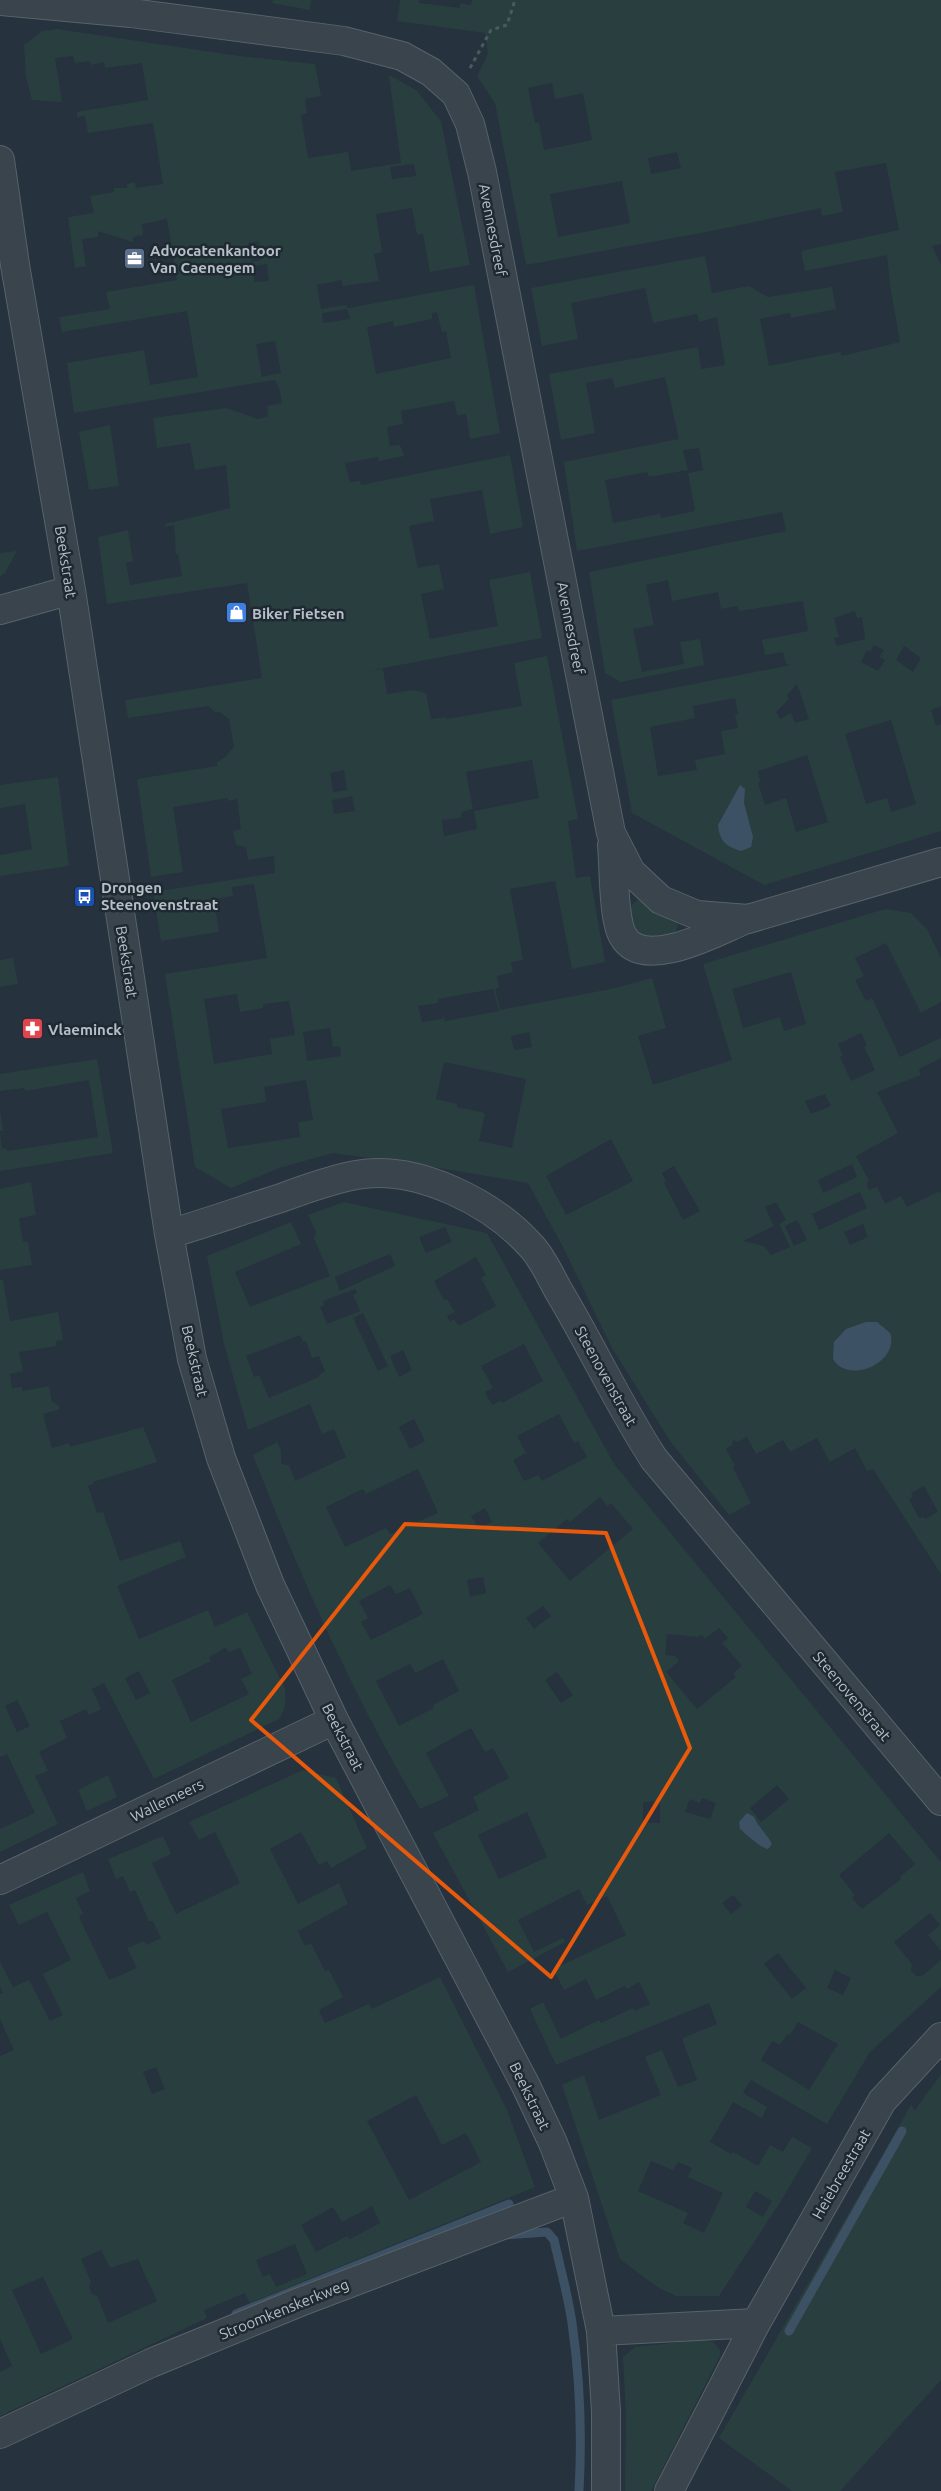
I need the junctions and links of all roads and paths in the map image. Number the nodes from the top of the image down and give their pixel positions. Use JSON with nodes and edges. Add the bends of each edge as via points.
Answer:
{"nodes":[{"id":1,"x":516,"y":0,"type":"edge"},
{"id":2,"x":0,"y":1,"type":"edge"},
{"id":3,"x":456,"y":94,"type":"junction"},
{"id":4,"x":0,"y":160,"type":"edge"},
{"id":5,"x":7,"y":266,"type":"edge"},
{"id":6,"x":71,"y":590,"type":"junction"},
{"id":7,"x":0,"y":610,"type":"edge"},
{"id":8,"x":611,"y":833,"type":"junction"},
{"id":9,"x":938,"y":871,"type":"edge"},
{"id":10,"x":748,"y":919,"type":"junction"},
{"id":11,"x":169,"y":1234,"type":"junction"},
{"id":12,"x":334,"y":1720,"type":"junction"},
{"id":13,"x":941,"y":1801,"type":"edge"},
{"id":14,"x":0,"y":1880,"type":"edge"},
{"id":15,"x":941,"y":2037,"type":"edge"},
{"id":16,"x":574,"y":2198,"type":"junction"},
{"id":17,"x":756,"y":2323,"type":"junction"},
{"id":18,"x":601,"y":2331,"type":"junction"},
{"id":19,"x":0,"y":2434,"type":"edge"},
{"id":20,"x":606,"y":2491,"type":"edge"},
{"id":21,"x":670,"y":2491,"type":"edge"}],
"edges":[{"from":1,"to":3,"type":"path","via":[[507,25],[491,30]]},
{"from":2,"to":3,"type":"street","name":"Avennesdreef","via":[[131,13],[344,41],[402,56],[431,72]]},
{"from":3,"to":8,"type":"street","name":"Avennesdreef","via":[[470,124],[482,172]]},
{"from":4,"to":5,"type":"street","name":"Beekstraat"},
{"from":5,"to":6,"type":"street","name":"Beekstraat"},
{"from":6,"to":7,"type":"street"},
{"from":6,"to":11,"type":"street","name":"Beekstraat"},
{"from":8,"to":10,"type":"street","name":"Avennesdreef","via":[[631,872],[661,900],[697,915]]},
{"from":8,"to":10,"type":"street","name":"Avennesdreef","via":[[617,917],[623,937],[635,947],[650,952],[679,948]]},
{"from":9,"to":10,"type":"street","name":"Avennesdreef"},
{"from":11,"to":12,"type":"street","name":"Beekstraat","via":[[192,1360],[220,1458],[270,1585]]},
{"from":11,"to":13,"type":"street","name":"Steenovenstraat","via":[[358,1174],[422,1179],[462,1193],[497,1215],[533,1247],[628,1419],[654,1459]]},
{"from":12,"to":14,"type":"street","name":"Wallemeers"},
{"from":12,"to":16,"type":"street","name":"Beekstraat","via":[[526,2086]]},
{"from":15,"to":17,"type":"street","name":"Heiebreestraat","via":[[882,2101]]},
{"from":16,"to":18,"type":"street","name":"Beekstraat"},
{"from":16,"to":19,"type":"street","name":"Stroomkenskerkweg","via":[[300,2302],[151,2363]]},
{"from":17,"to":18,"type":"street"},
{"from":17,"to":21,"type":"street","name":"Heiebreestraat"},
{"from":18,"to":20,"type":"street","name":"Beekstraat"}]}
